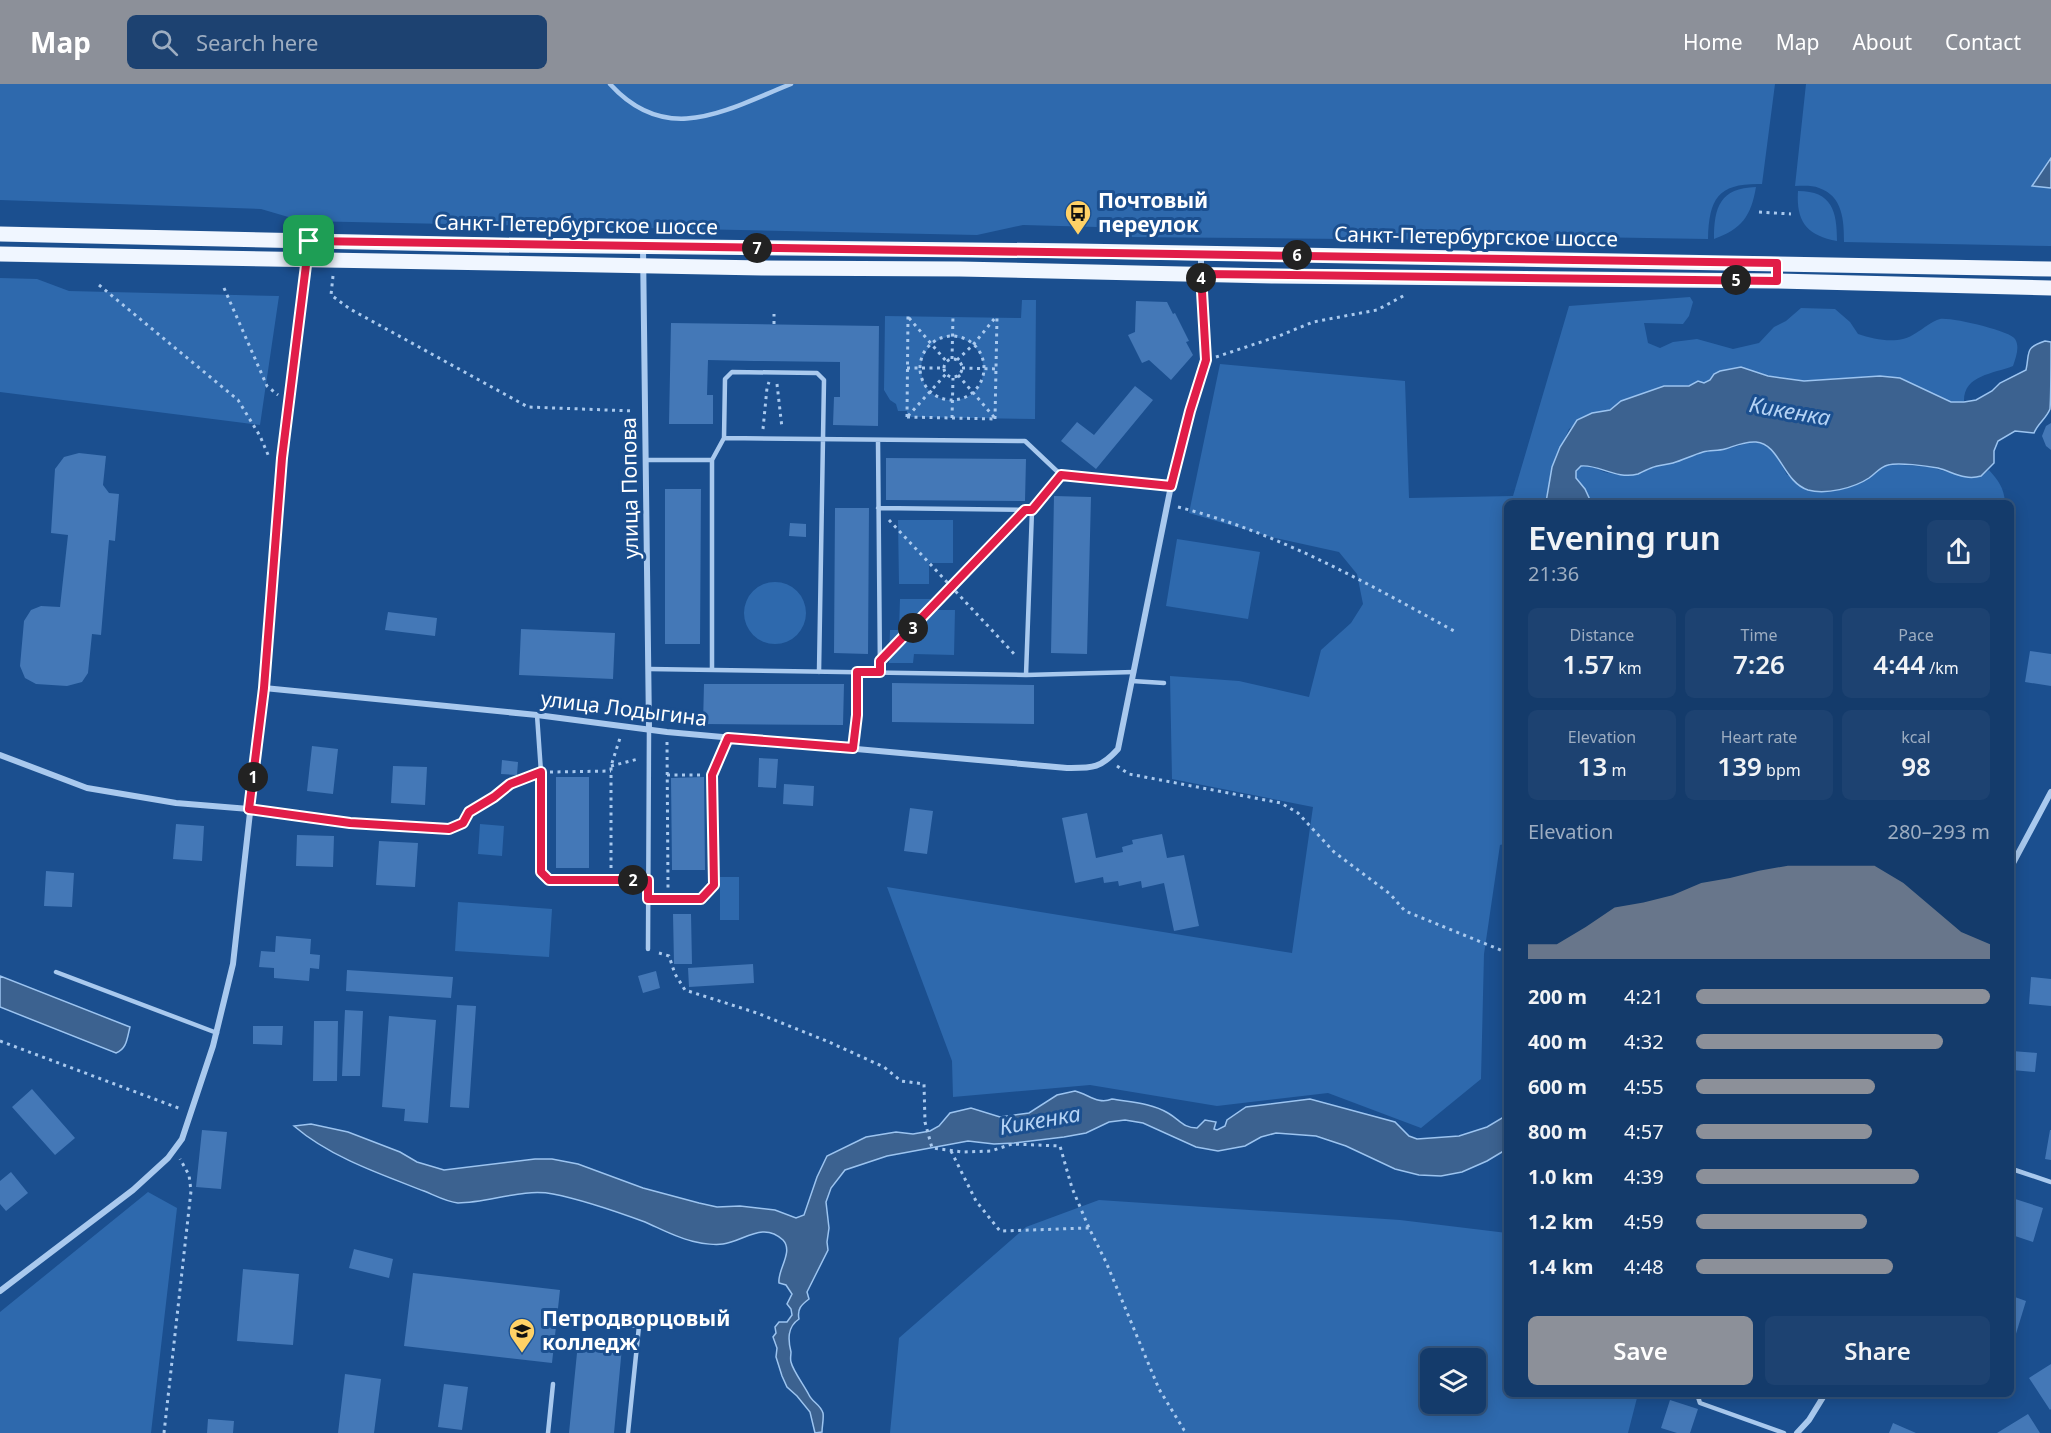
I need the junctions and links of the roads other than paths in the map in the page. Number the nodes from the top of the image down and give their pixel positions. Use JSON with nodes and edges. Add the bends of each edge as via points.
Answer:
{"nodes":[{"id":1,"x":610,"y":84,"type":"edge"},
{"id":2,"x":791,"y":84,"type":"edge"},
{"id":3,"x":0,"y":234,"type":"edge"},
{"id":4,"x":309,"y":241,"type":"junction"},
{"id":5,"x":643,"y":247,"type":"junction"},
{"id":6,"x":0,"y":254,"type":"edge"},
{"id":7,"x":1201,"y":255,"type":"junction"},
{"id":8,"x":307,"y":260,"type":"junction"},
{"id":9,"x":1777,"y":263,"type":"junction"},
{"id":10,"x":643,"y":266,"type":"junction"},
{"id":11,"x":2051,"y":269,"type":"edge"},
{"id":12,"x":1201,"y":274,"type":"junction"},
{"id":13,"x":1777,"y":281,"type":"junction"},
{"id":14,"x":2051,"y":288,"type":"edge"},
{"id":15,"x":724,"y":438,"type":"junction"},
{"id":16,"x":822,"y":439,"type":"junction"},
{"id":17,"x":878,"y":440,"type":"junction"},
{"id":18,"x":646,"y":460,"type":"junction"},
{"id":19,"x":712,"y":460,"type":"junction"},
{"id":20,"x":1061,"y":475,"type":"junction"},
{"id":21,"x":1171,"y":486,"type":"junction"},
{"id":22,"x":878,"y":508,"type":"junction"},
{"id":23,"x":1032,"y":510,"type":"junction"},
{"id":24,"x":649,"y":669,"type":"junction"},
{"id":25,"x":712,"y":669,"type":"junction"},
{"id":26,"x":819,"y":672,"type":"junction"},
{"id":27,"x":880,"y":672,"type":"junction"},
{"id":28,"x":1134,"y":672,"type":"junction"},
{"id":29,"x":1026,"y":675,"type":"junction"},
{"id":30,"x":1132,"y":681,"type":"junction"},
{"id":31,"x":1164,"y":683,"type":"dead end"},
{"id":32,"x":264,"y":688,"type":"junction"},
{"id":33,"x":537,"y":715,"type":"junction"},
{"id":34,"x":649,"y":729,"type":"junction"},
{"id":35,"x":0,"y":755,"type":"edge"},
{"id":36,"x":712,"y":780,"type":"dead end"},
{"id":37,"x":2051,"y":792,"type":"edge"},
{"id":38,"x":249,"y":809,"type":"junction"},
{"id":39,"x":350,"y":823,"type":"road end"},
{"id":40,"x":2014,"y":861,"type":"edge"},
{"id":41,"x":648,"y":880,"type":"junction"},
{"id":42,"x":648,"y":899,"type":"junction"},
{"id":43,"x":648,"y":949,"type":"road end"},
{"id":44,"x":56,"y":972,"type":"dead end"},
{"id":45,"x":217,"y":1033,"type":"junction"},
{"id":46,"x":2014,"y":1170,"type":"edge"},
{"id":47,"x":2051,"y":1182,"type":"edge"},
{"id":48,"x":0,"y":1291,"type":"edge"},
{"id":49,"x":568,"y":1319,"type":"dead end"},
{"id":50,"x":553,"y":1384,"type":"dead end"},
{"id":51,"x":1698,"y":1397,"type":"edge"},
{"id":52,"x":1823,"y":1397,"type":"edge"},
{"id":53,"x":548,"y":1433,"type":"edge"},
{"id":54,"x":628,"y":1433,"type":"edge"},
{"id":55,"x":1784,"y":1433,"type":"edge"},
{"id":56,"x":1797,"y":1433,"type":"edge"}],
"edges":[{"from":1,"to":2,"type":"lane","via":[[639,108],[661,117],[686,119],[713,115]]},
{"from":3,"to":4,"type":"main road","name":"Санкт-Петербургское шоссе"},
{"from":4,"to":5,"type":"main road","name":"Санкт-Петербургское шоссе"},
{"from":4,"to":8,"type":"street"},
{"from":5,"to":7,"type":"main road","name":"Санкт-Петербургское шоссе"},
{"from":5,"to":10,"type":"street","name":"улица Попова"},
{"from":6,"to":8,"type":"main road","name":"Санкт-Петербургское шоссе"},
{"from":7,"to":9,"type":"main road","name":"Санкт-Петербургское шоссе"},
{"from":7,"to":12,"type":"street"},
{"from":8,"to":10,"type":"main road","name":"Санкт-Петербургское шоссе"},
{"from":8,"to":32,"type":"street","via":[[282,458]]},
{"from":9,"to":11,"type":"main road","name":"Санкт-Петербургское шоссе"},
{"from":9,"to":13,"type":"lane"},
{"from":10,"to":12,"type":"main road","name":"Санкт-Петербургское шоссе"},
{"from":10,"to":18,"type":"street","name":"улица Попова"},
{"from":12,"to":13,"type":"main road","name":"Санкт-Петербургское шоссе"},
{"from":12,"to":21,"type":"street","via":[[1206,360]]},
{"from":13,"to":14,"type":"main road","name":"Санкт-Петербургское шоссе"},
{"from":15,"to":16,"type":"lane"},
{"from":15,"to":16,"type":"lane","via":[[724,379],[732,372],[773,372],[817,373],[824,380]]},
{"from":15,"to":19,"type":"lane"},
{"from":16,"to":17,"type":"lane"},
{"from":16,"to":26,"type":"lane"},
{"from":17,"to":20,"type":"lane","via":[[1025,441]]},
{"from":17,"to":22,"type":"lane"},
{"from":18,"to":19,"type":"lane"},
{"from":18,"to":24,"type":"street","name":"улица Попова"},
{"from":19,"to":25,"type":"lane"},
{"from":20,"to":21,"type":"lane"},
{"from":20,"to":23,"type":"lane"},
{"from":21,"to":28,"type":"street"},
{"from":22,"to":23,"type":"lane"},
{"from":22,"to":27,"type":"lane"},
{"from":23,"to":29,"type":"lane"},
{"from":24,"to":25,"type":"lane"},
{"from":24,"to":34,"type":"street","name":"улица Попова"},
{"from":25,"to":26,"type":"lane"},
{"from":26,"to":27,"type":"lane"},
{"from":27,"to":29,"type":"lane"},
{"from":28,"to":29,"type":"lane"},
{"from":28,"to":30,"type":"street"},
{"from":30,"to":31,"type":"lane"},
{"from":30,"to":34,"type":"street","name":"улица Лодыгина","via":[[1118,749],[1107,761],[1091,768]]},
{"from":32,"to":33,"type":"street","name":"улица Лодыгина"},
{"from":32,"to":38,"type":"street"},
{"from":33,"to":34,"type":"street","name":"улица Лодыгина"},
{"from":33,"to":41,"type":"lane","via":[[541,872],[549,880]]},
{"from":34,"to":41,"type":"lane"},
{"from":35,"to":38,"type":"street","via":[[87,788],[176,803]]},
{"from":36,"to":42,"type":"lane","via":[[714,885],[701,899]]},
{"from":37,"to":40,"type":"street"},
{"from":38,"to":39,"type":"lane"},
{"from":38,"to":45,"type":"street","via":[[233,964]]},
{"from":41,"to":42,"type":"lane"},
{"from":42,"to":43,"type":"lane"},
{"from":44,"to":45,"type":"lane"},
{"from":45,"to":48,"type":"street","via":[[182,1139],[168,1158],[133,1190]]},
{"from":46,"to":47,"type":"lane"},
{"from":49,"to":54,"type":"lane","via":[[639,1326]]},
{"from":50,"to":53,"type":"lane"},
{"from":51,"to":55,"type":"lane","via":[[1700,1403]]},
{"from":52,"to":56,"type":"street"}]}
